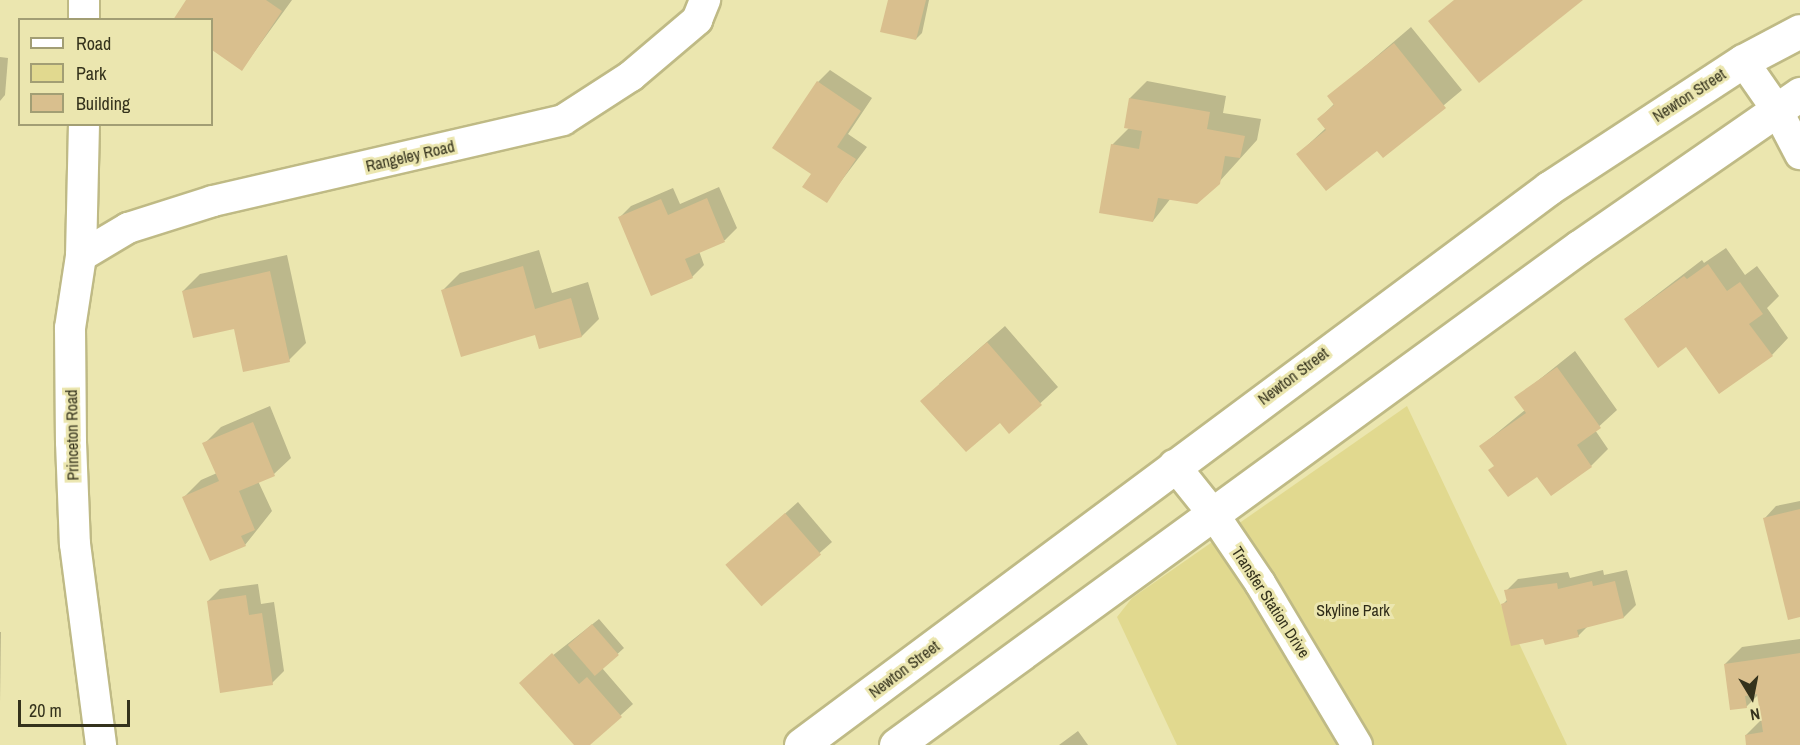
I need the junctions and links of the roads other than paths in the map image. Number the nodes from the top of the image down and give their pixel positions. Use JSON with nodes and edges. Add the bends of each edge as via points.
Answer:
{"nodes":[{"id":1,"x":84,"y":0,"type":"edge"},
{"id":2,"x":705,"y":0,"type":"edge"},
{"id":3,"x":84,"y":18,"type":"edge"},
{"id":4,"x":1800,"y":31,"type":"edge"},
{"id":5,"x":1743,"y":61,"type":"junction"},
{"id":6,"x":1788,"y":102,"type":"edge"},
{"id":7,"x":84,"y":126,"type":"edge"},
{"id":8,"x":1800,"y":154,"type":"edge"},
{"id":9,"x":81,"y":256,"type":"junction"},
{"id":10,"x":1173,"y":465,"type":"junction"},
{"id":11,"x":1214,"y":515,"type":"junction"},
{"id":12,"x":899,"y":744,"type":"edge"},
{"id":13,"x":101,"y":745,"type":"edge"},
{"id":14,"x":801,"y":745,"type":"edge"},
{"id":15,"x":1357,"y":745,"type":"edge"}],
"edges":[{"from":1,"to":3,"type":"street"},
{"from":2,"to":9,"type":"street","name":"Rangeley Road","via":[[697,20],[631,76],[563,120],[213,201],[128,228]]},
{"from":4,"to":5,"type":"main road","name":"Newton Street"},
{"from":5,"to":6,"type":"street"},
{"from":5,"to":10,"type":"main road","name":"Newton Street","via":[[1549,188]]},
{"from":6,"to":8,"type":"street"},
{"from":6,"to":11,"type":"main road","via":[[1579,247]]},
{"from":7,"to":9,"type":"street","name":"Princeton Road"},
{"from":9,"to":13,"type":"street","name":"Princeton Road","via":[[70,328],[75,544]]},
{"from":10,"to":11,"type":"street","name":"Transfer Station Drive"},
{"from":10,"to":14,"type":"main road","name":"Newton Street"},
{"from":11,"to":12,"type":"main road"},
{"from":11,"to":15,"type":"street","name":"Transfer Station Drive","via":[[1325,686]]}]}
